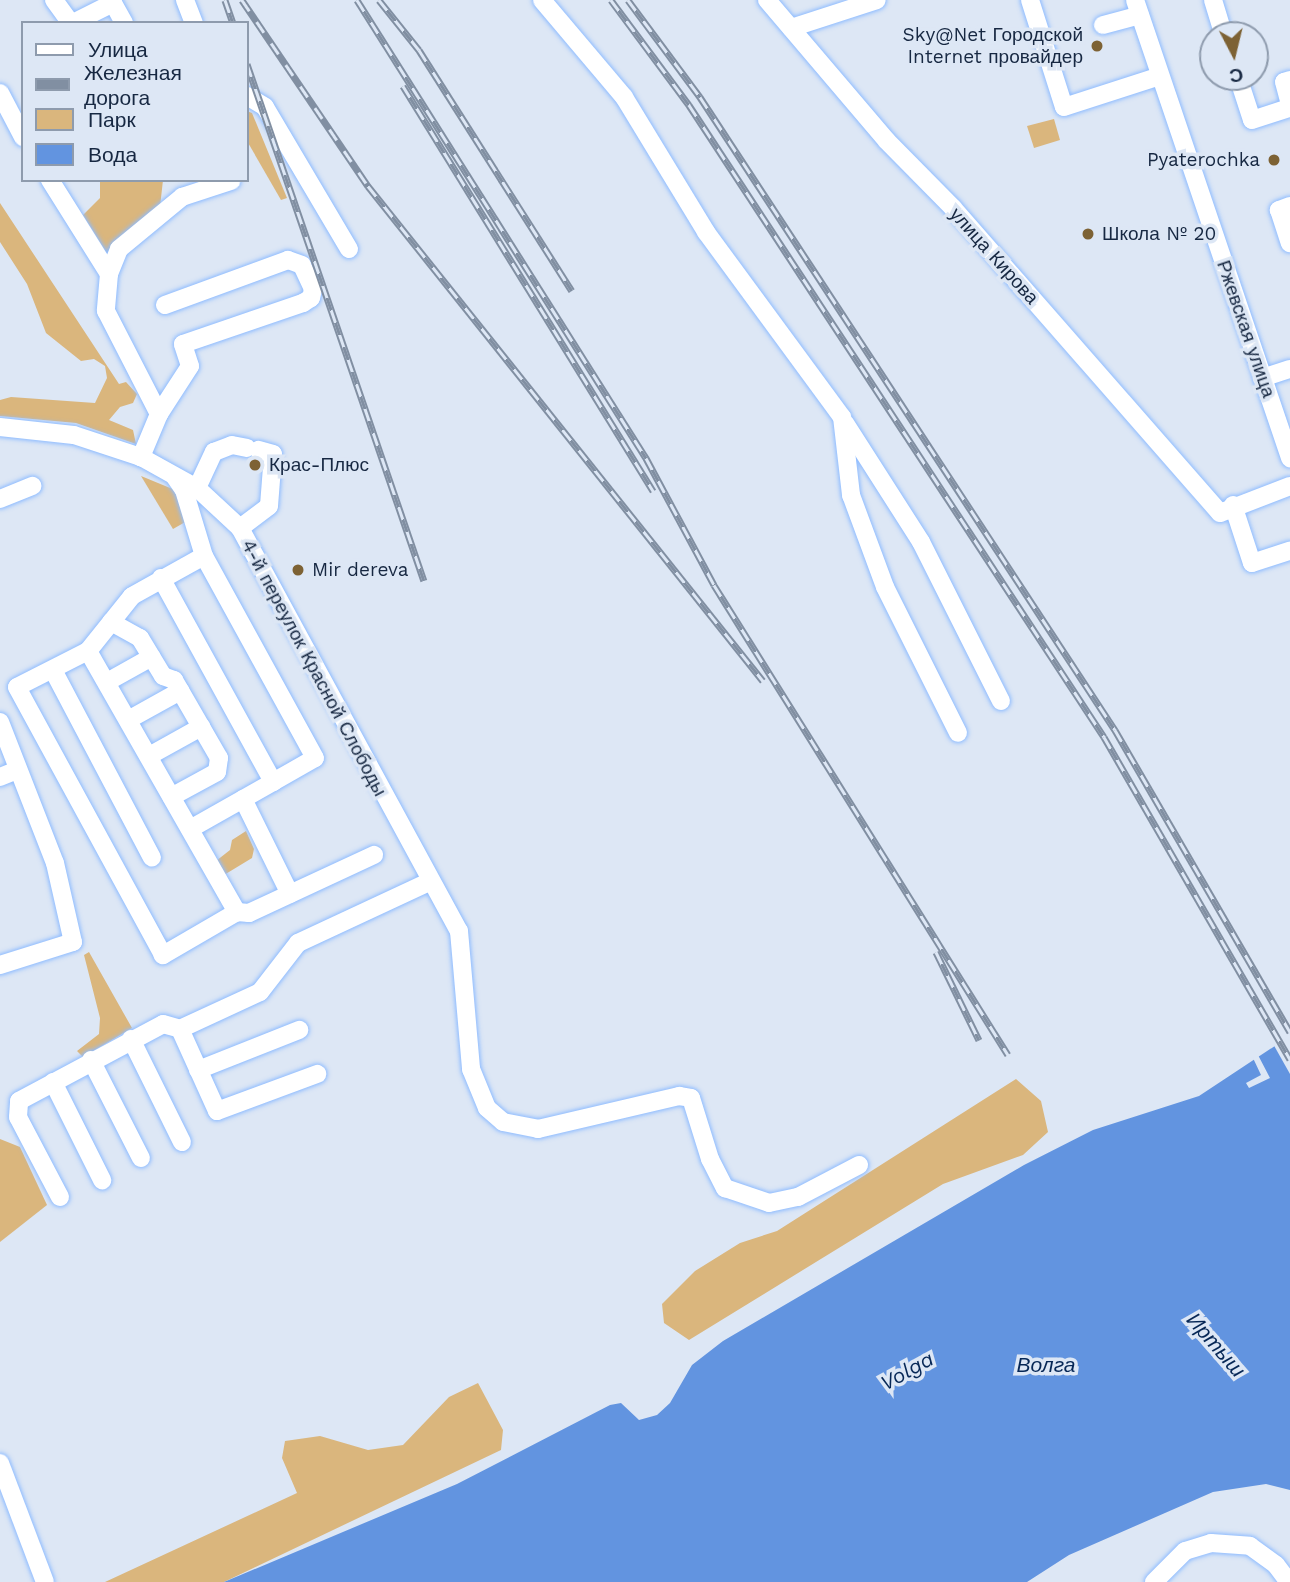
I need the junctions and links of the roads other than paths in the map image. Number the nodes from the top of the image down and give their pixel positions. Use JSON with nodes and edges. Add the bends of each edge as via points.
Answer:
{"nodes":[{"id":1,"x":54,"y":0,"type":"edge"},
{"id":2,"x":185,"y":0,"type":"edge"},
{"id":3,"x":542,"y":0,"type":"edge"},
{"id":4,"x":768,"y":0,"type":"edge"},
{"id":5,"x":877,"y":0,"type":"edge"},
{"id":6,"x":1030,"y":0,"type":"edge"},
{"id":7,"x":1213,"y":0,"type":"edge"},
{"id":8,"x":836,"y":6,"type":"edge"},
{"id":9,"x":1137,"y":7,"type":"edge"},
{"id":10,"x":70,"y":21,"type":"edge"},
{"id":11,"x":76,"y":21,"type":"edge"},
{"id":12,"x":123,"y":21,"type":"edge"},
{"id":13,"x":193,"y":21,"type":"edge"},
{"id":14,"x":1220,"y":21,"type":"edge"},
{"id":15,"x":1103,"y":25,"type":"dead end"},
{"id":16,"x":791,"y":28,"type":"junction"},
{"id":17,"x":1160,"y":76,"type":"junction"},
{"id":18,"x":1290,"y":80,"type":"edge"},
{"id":19,"x":1243,"y":91,"type":"edge"},
{"id":20,"x":0,"y":93,"type":"edge"},
{"id":21,"x":248,"y":97,"type":"edge"},
{"id":22,"x":1290,"y":106,"type":"edge"},
{"id":23,"x":21,"y":132,"type":"edge"},
{"id":24,"x":51,"y":182,"type":"edge"},
{"id":25,"x":228,"y":182,"type":"edge"},
{"id":26,"x":1290,"y":206,"type":"edge"},
{"id":27,"x":1290,"y":243,"type":"edge"},
{"id":28,"x":349,"y":249,"type":"dead end"},
{"id":29,"x":109,"y":274,"type":"junction"},
{"id":30,"x":165,"y":305,"type":"dead end"},
{"id":31,"x":1290,"y":369,"type":"edge"},
{"id":32,"x":1262,"y":378,"type":"junction"},
{"id":33,"x":159,"y":414,"type":"junction"},
{"id":34,"x":842,"y":417,"type":"junction"},
{"id":35,"x":0,"y":427,"type":"edge"},
{"id":36,"x":141,"y":457,"type":"junction"},
{"id":37,"x":1290,"y":459,"type":"edge"},
{"id":38,"x":171,"y":471,"type":"junction"},
{"id":39,"x":33,"y":486,"type":"dead end"},
{"id":40,"x":1290,"y":486,"type":"edge"},
{"id":41,"x":197,"y":488,"type":"junction"},
{"id":42,"x":0,"y":499,"type":"edge"},
{"id":43,"x":1226,"y":509,"type":"junction"},
{"id":44,"x":240,"y":527,"type":"junction"},
{"id":45,"x":1290,"y":551,"type":"edge"},
{"id":46,"x":204,"y":556,"type":"junction"},
{"id":47,"x":161,"y":578,"type":"junction"},
{"id":48,"x":111,"y":622,"type":"junction"},
{"id":49,"x":88,"y":651,"type":"junction"},
{"id":50,"x":152,"y":657,"type":"junction"},
{"id":51,"x":53,"y":670,"type":"junction"},
{"id":52,"x":107,"y":682,"type":"junction"},
{"id":53,"x":180,"y":691,"type":"junction"},
{"id":54,"x":1001,"y":701,"type":"dead end"},
{"id":55,"x":128,"y":720,"type":"junction"},
{"id":56,"x":0,"y":722,"type":"edge"},
{"id":57,"x":201,"y":727,"type":"junction"},
{"id":58,"x":958,"y":733,"type":"dead end"},
{"id":59,"x":149,"y":756,"type":"junction"},
{"id":60,"x":17,"y":770,"type":"junction"},
{"id":61,"x":0,"y":777,"type":"edge"},
{"id":62,"x":273,"y":782,"type":"junction"},
{"id":63,"x":171,"y":797,"type":"junction"},
{"id":64,"x":243,"y":799,"type":"junction"},
{"id":65,"x":190,"y":829,"type":"junction"},
{"id":66,"x":374,"y":855,"type":"dead end"},
{"id":67,"x":152,"y":858,"type":"dead end"},
{"id":68,"x":429,"y":882,"type":"junction"},
{"id":69,"x":290,"y":894,"type":"junction"},
{"id":70,"x":237,"y":912,"type":"junction"},
{"id":71,"x":0,"y":965,"type":"edge"},
{"id":72,"x":180,"y":1029,"type":"junction"},
{"id":73,"x":299,"y":1030,"type":"dead end"},
{"id":74,"x":131,"y":1039,"type":"junction"},
{"id":75,"x":91,"y":1060,"type":"junction"},
{"id":76,"x":198,"y":1070,"type":"junction"},
{"id":77,"x":317,"y":1073,"type":"dead end"},
{"id":78,"x":53,"y":1082,"type":"junction"},
{"id":79,"x":182,"y":1142,"type":"dead end"},
{"id":80,"x":141,"y":1158,"type":"dead end"},
{"id":81,"x":859,"y":1165,"type":"dead end"},
{"id":82,"x":102,"y":1180,"type":"dead end"},
{"id":83,"x":60,"y":1197,"type":"dead end"},
{"id":84,"x":0,"y":1463,"type":"edge"},
{"id":85,"x":45,"y":1582,"type":"edge"},
{"id":86,"x":1154,"y":1582,"type":"edge"},
{"id":87,"x":1289,"y":1582,"type":"edge"}],
"edges":[{"from":1,"to":10,"type":"street"},
{"from":2,"to":13,"type":"street"},
{"from":3,"to":34,"type":"street","via":[[624,97],[706,232]]},
{"from":4,"to":16,"type":"street","name":"улица Кирова"},
{"from":5,"to":8,"type":"street"},
{"from":6,"to":17,"type":"street","via":[[1064,107]]},
{"from":7,"to":14,"type":"street"},
{"from":8,"to":16,"type":"street"},
{"from":9,"to":15,"type":"street"},
{"from":9,"to":17,"type":"street","name":"Ржевская улица"},
{"from":11,"to":12,"type":"street","via":[[113,3]]},
{"from":16,"to":43,"type":"street","name":"улица Кирова"},
{"from":17,"to":32,"type":"street","name":"Ржевская улица"},
{"from":18,"to":22,"type":"street","via":[[1284,82]]},
{"from":19,"to":22,"type":"street","via":[[1252,120]]},
{"from":20,"to":23,"type":"street"},
{"from":21,"to":28,"type":"street","via":[[265,107]]},
{"from":24,"to":29,"type":"street"},
{"from":25,"to":29,"type":"street","via":[[182,197],[119,249]]},
{"from":26,"to":27,"type":"street","via":[[1279,210]]},
{"from":29,"to":33,"type":"street","via":[[106,311]]},
{"from":30,"to":33,"type":"street","via":[[288,260],[302,265],[313,289],[311,298],[303,303],[183,344],[190,366]]},
{"from":31,"to":32,"type":"street"},
{"from":32,"to":37,"type":"street","name":"Ржевская улица"},
{"from":33,"to":36,"type":"street"},
{"from":34,"to":54,"type":"street","via":[[921,542]]},
{"from":34,"to":58,"type":"street","via":[[851,495],[885,587]]},
{"from":35,"to":36,"type":"street","name":"4-й переулок Красной Слободы","via":[[74,435]]},
{"from":36,"to":38,"type":"street","name":"4-й переулок Красной Слободы"},
{"from":38,"to":41,"type":"street","name":"4-й переулок Красной Слободы"},
{"from":38,"to":46,"type":"street","via":[[184,490]]},
{"from":39,"to":42,"type":"street"},
{"from":40,"to":43,"type":"street"},
{"from":41,"to":44,"type":"street","name":"4-й переулок Красной Слободы"},
{"from":41,"to":44,"type":"street","via":[[214,452],[232,445],[274,454],[269,506]]},
{"from":43,"to":45,"type":"street","via":[[1252,563]]},
{"from":44,"to":68,"type":"street","name":"4-й переулок Красной Слободы"},
{"from":46,"to":47,"type":"street"},
{"from":46,"to":62,"type":"street","via":[[315,758]]},
{"from":47,"to":48,"type":"street","via":[[132,596]]},
{"from":47,"to":62,"type":"street"},
{"from":48,"to":49,"type":"street"},
{"from":48,"to":50,"type":"street","via":[[139,638]]},
{"from":49,"to":51,"type":"street"},
{"from":49,"to":52,"type":"street"},
{"from":50,"to":52,"type":"street"},
{"from":50,"to":53,"type":"street"},
{"from":51,"to":67,"type":"street"},
{"from":51,"to":70,"type":"street","via":[[17,687],[163,955]]},
{"from":52,"to":55,"type":"street"},
{"from":53,"to":55,"type":"street"},
{"from":53,"to":57,"type":"street"},
{"from":55,"to":59,"type":"street"},
{"from":56,"to":60,"type":"street"},
{"from":57,"to":59,"type":"street"},
{"from":57,"to":63,"type":"street","via":[[219,758],[217,772]]},
{"from":59,"to":63,"type":"street"},
{"from":60,"to":61,"type":"street"},
{"from":60,"to":71,"type":"street","via":[[55,863],[73,942]]},
{"from":62,"to":64,"type":"street"},
{"from":63,"to":65,"type":"street"},
{"from":64,"to":65,"type":"street"},
{"from":64,"to":69,"type":"street"},
{"from":65,"to":70,"type":"street"},
{"from":66,"to":69,"type":"street"},
{"from":68,"to":72,"type":"street","via":[[298,943],[260,992]]},
{"from":68,"to":81,"type":"street","name":"4-й переулок Красной Слободы","via":[[459,931],[471,1069],[487,1108],[503,1122],[538,1129],[679,1096],[691,1098],[709,1160],[725,1188],[769,1203],[798,1197]]},
{"from":69,"to":70,"type":"street","via":[[249,913]]},
{"from":72,"to":74,"type":"street","via":[[163,1024]]},
{"from":72,"to":76,"type":"street"},
{"from":73,"to":76,"type":"street"},
{"from":74,"to":75,"type":"street"},
{"from":74,"to":79,"type":"street"},
{"from":75,"to":78,"type":"street"},
{"from":75,"to":80,"type":"street"},
{"from":76,"to":77,"type":"street","via":[[220,1119]]},
{"from":78,"to":82,"type":"street"},
{"from":78,"to":83,"type":"street","via":[[19,1101],[18,1116]]},
{"from":84,"to":85,"type":"street"},
{"from":86,"to":87,"type":"street","via":[[1185,1551],[1211,1543],[1250,1546],[1276,1565]]}]}
